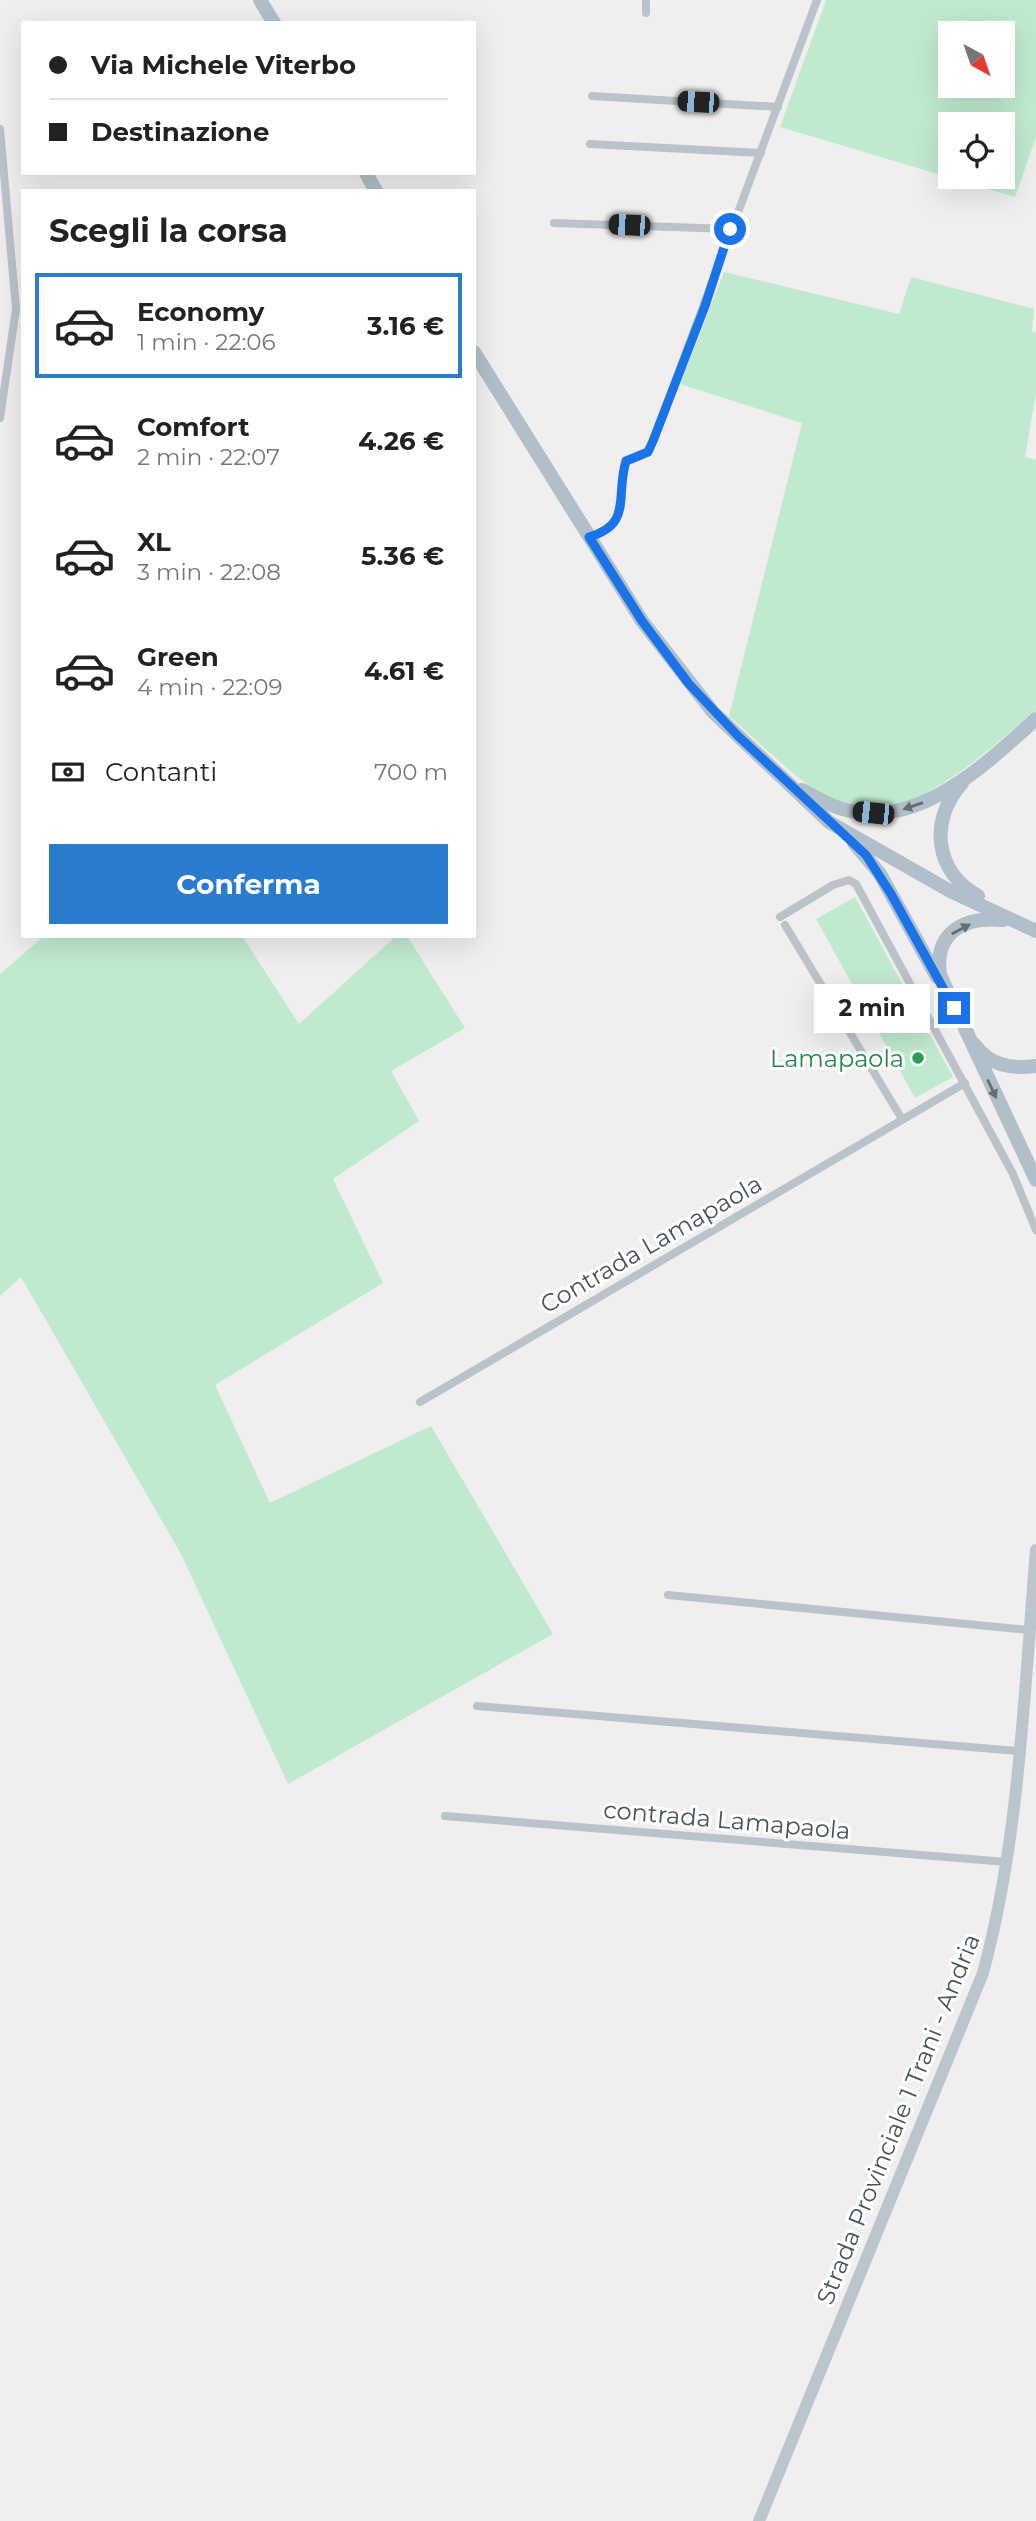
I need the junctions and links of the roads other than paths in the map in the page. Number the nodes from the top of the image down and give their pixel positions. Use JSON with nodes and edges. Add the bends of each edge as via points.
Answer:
{"nodes":[{"id":1,"x":260,"y":0,"type":"edge"},
{"id":2,"x":646,"y":0,"type":"edge"},
{"id":3,"x":817,"y":0,"type":"edge"},
{"id":4,"x":646,"y":13,"type":"dead end"},
{"id":5,"x":273,"y":21,"type":"edge"},
{"id":6,"x":592,"y":96,"type":"dead end"},
{"id":7,"x":778,"y":107,"type":"junction"},
{"id":8,"x":0,"y":129,"type":"edge"},
{"id":9,"x":590,"y":144,"type":"dead end"},
{"id":10,"x":761,"y":153,"type":"junction"},
{"id":11,"x":554,"y":223,"type":"dead end"},
{"id":12,"x":730,"y":229,"type":"junction"},
{"id":13,"x":476,"y":355,"type":"edge"},
{"id":14,"x":0,"y":418,"type":"edge"},
{"id":15,"x":589,"y":537,"type":"junction"},
{"id":16,"x":1036,"y":719,"type":"edge"},
{"id":17,"x":1036,"y":729,"type":"edge"},
{"id":18,"x":1015,"y":738,"type":"junction"},
{"id":19,"x":770,"y":767,"type":"junction"},
{"id":20,"x":971,"y":772,"type":"junction"},
{"id":21,"x":838,"y":827,"type":"junction"},
{"id":22,"x":1008,"y":921,"type":"junction"},
{"id":23,"x":1036,"y":931,"type":"edge"},
{"id":24,"x":954,"y":1008,"type":"junction"},
{"id":25,"x":963,"y":1027,"type":"junction"},
{"id":26,"x":1036,"y":1066,"type":"edge"},
{"id":27,"x":965,"y":1083,"type":"junction"},
{"id":28,"x":902,"y":1119,"type":"junction"},
{"id":29,"x":1036,"y":1180,"type":"edge"},
{"id":30,"x":1036,"y":1230,"type":"edge"},
{"id":31,"x":420,"y":1402,"type":"dead end"},
{"id":32,"x":1036,"y":1550,"type":"edge"},
{"id":33,"x":668,"y":1595,"type":"dead end"},
{"id":34,"x":1029,"y":1630,"type":"junction"},
{"id":35,"x":477,"y":1706,"type":"dead end"},
{"id":36,"x":1018,"y":1751,"type":"junction"},
{"id":37,"x":445,"y":1816,"type":"dead end"},
{"id":38,"x":1007,"y":1861,"type":"junction"},
{"id":39,"x":759,"y":2521,"type":"edge"}],
"edges":[{"from":1,"to":5,"type":"main road"},
{"from":2,"to":4,"type":"street"},
{"from":3,"to":7,"type":"street"},
{"from":6,"to":7,"type":"street"},
{"from":7,"to":10,"type":"street"},
{"from":8,"to":14,"type":"street","via":[[16,309]]},
{"from":9,"to":10,"type":"street"},
{"from":10,"to":12,"type":"street"},
{"from":11,"to":12,"type":"street"},
{"from":12,"to":15,"type":"street","via":[[653,441],[648,452],[626,461],[617,521],[606,532]]},
{"from":13,"to":15,"type":"main road"},
{"from":15,"to":19,"type":"main road","via":[[689,684]]},
{"from":16,"to":18,"type":"main road"},
{"from":17,"to":18,"type":"main road"},
{"from":18,"to":20,"type":"main road"},
{"from":20,"to":19,"type":"main road","one_way":true,"via":[[923,803],[873,813],[846,810],[821,800]]},
{"from":19,"to":21,"type":"main road"},
{"from":20,"to":23,"type":"main road","via":[[942,817],[945,862],[965,888]]},
{"from":21,"to":22,"type":"main road"},
{"from":21,"to":24,"type":"main road","via":[[880,874]]},
{"from":22,"to":23,"type":"main road"},
{"from":24,"to":22,"type":"main road","one_way":true,"via":[[940,975],[937,955],[943,940],[976,921]]},
{"from":24,"to":25,"type":"main road"},
{"from":25,"to":26,"type":"main road","via":[[981,1053],[997,1063]]},
{"from":25,"to":29,"type":"main road","one_way":true},
{"from":27,"to":28,"type":"street","name":"Contrada Lamapaola"},
{"from":27,"to":28,"type":"street","via":[[856,884],[849,880],[833,885],[782,921]]},
{"from":27,"to":30,"type":"street","via":[[1013,1174]]},
{"from":28,"to":31,"type":"street","name":"Contrada Lamapaola"},
{"from":32,"to":34,"type":"main road","name":"Strada Provinciale 1 Trani - Andria"},
{"from":33,"to":34,"type":"street"},
{"from":34,"to":36,"type":"main road","name":"Strada Provinciale 1 Trani - Andria"},
{"from":35,"to":36,"type":"street"},
{"from":36,"to":38,"type":"main road","name":"Strada Provinciale 1 Trani - Andria"},
{"from":37,"to":38,"type":"street","name":"contrada Lamapaola"},
{"from":38,"to":39,"type":"main road","name":"Strada Provinciale 1 Trani - Andria","via":[[984,1973]]}]}
